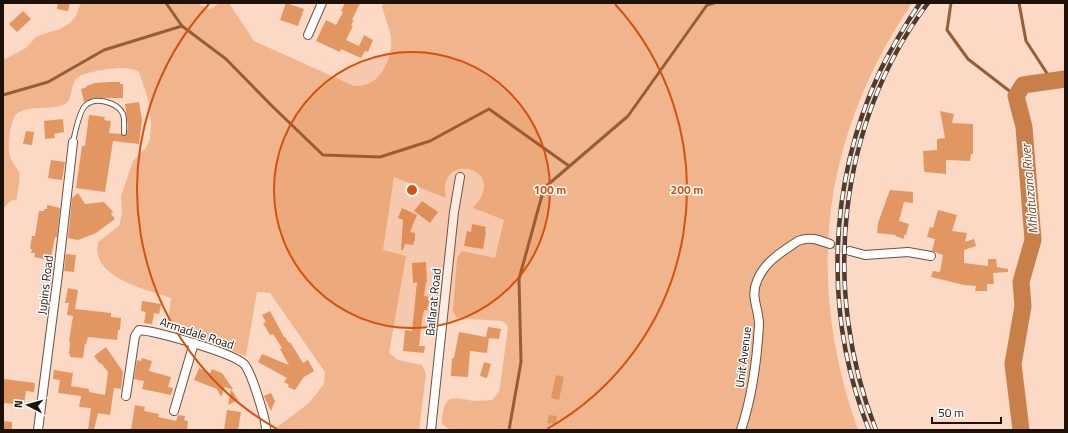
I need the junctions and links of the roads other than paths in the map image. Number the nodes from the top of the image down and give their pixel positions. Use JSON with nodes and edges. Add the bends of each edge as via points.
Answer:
{"nodes":[{"id":1,"x":322,"y":3,"type":"edge"},
{"id":2,"x":308,"y":35,"type":"dead end"},
{"id":3,"x":124,"y":133,"type":"dead end"},
{"id":4,"x":73,"y":142,"type":"joint"},
{"id":5,"x":460,"y":177,"type":"dead end"},
{"id":6,"x":830,"y":244,"type":"tunnel mouth"},
{"id":7,"x":850,"y":251,"type":"tunnel mouth"},
{"id":8,"x":931,"y":256,"type":"dead end"},
{"id":9,"x":194,"y":343,"type":"junction"},
{"id":10,"x":126,"y":396,"type":"dead end"},
{"id":11,"x":174,"y":411,"type":"dead end"},
{"id":12,"x":38,"y":430,"type":"edge"},
{"id":13,"x":266,"y":430,"type":"edge"},
{"id":14,"x":431,"y":430,"type":"edge"},
{"id":15,"x":741,"y":430,"type":"edge"}],
"edges":[{"from":1,"to":2,"type":"street"},
{"from":3,"to":4,"type":"lane","via":[[123,115],[119,109],[105,102],[91,103],[82,111]]},
{"from":4,"to":12,"type":"street","name":"Jupins Road"},
{"from":5,"to":14,"type":"street","name":"Ballarat Road"},
{"from":6,"to":15,"type":"street","name":"Unit Avenue","via":[[816,239],[802,239],[770,260],[759,277],[754,294],[759,321],[757,349],[750,396]]},
{"from":7,"to":8,"type":"street","via":[[865,255],[908,252]]},
{"from":9,"to":10,"type":"street","name":"Armadale Road","via":[[149,330],[139,330],[135,336]]},
{"from":9,"to":11,"type":"street"},
{"from":9,"to":13,"type":"street","name":"Armadale Road","via":[[243,363],[252,379]]}]}
